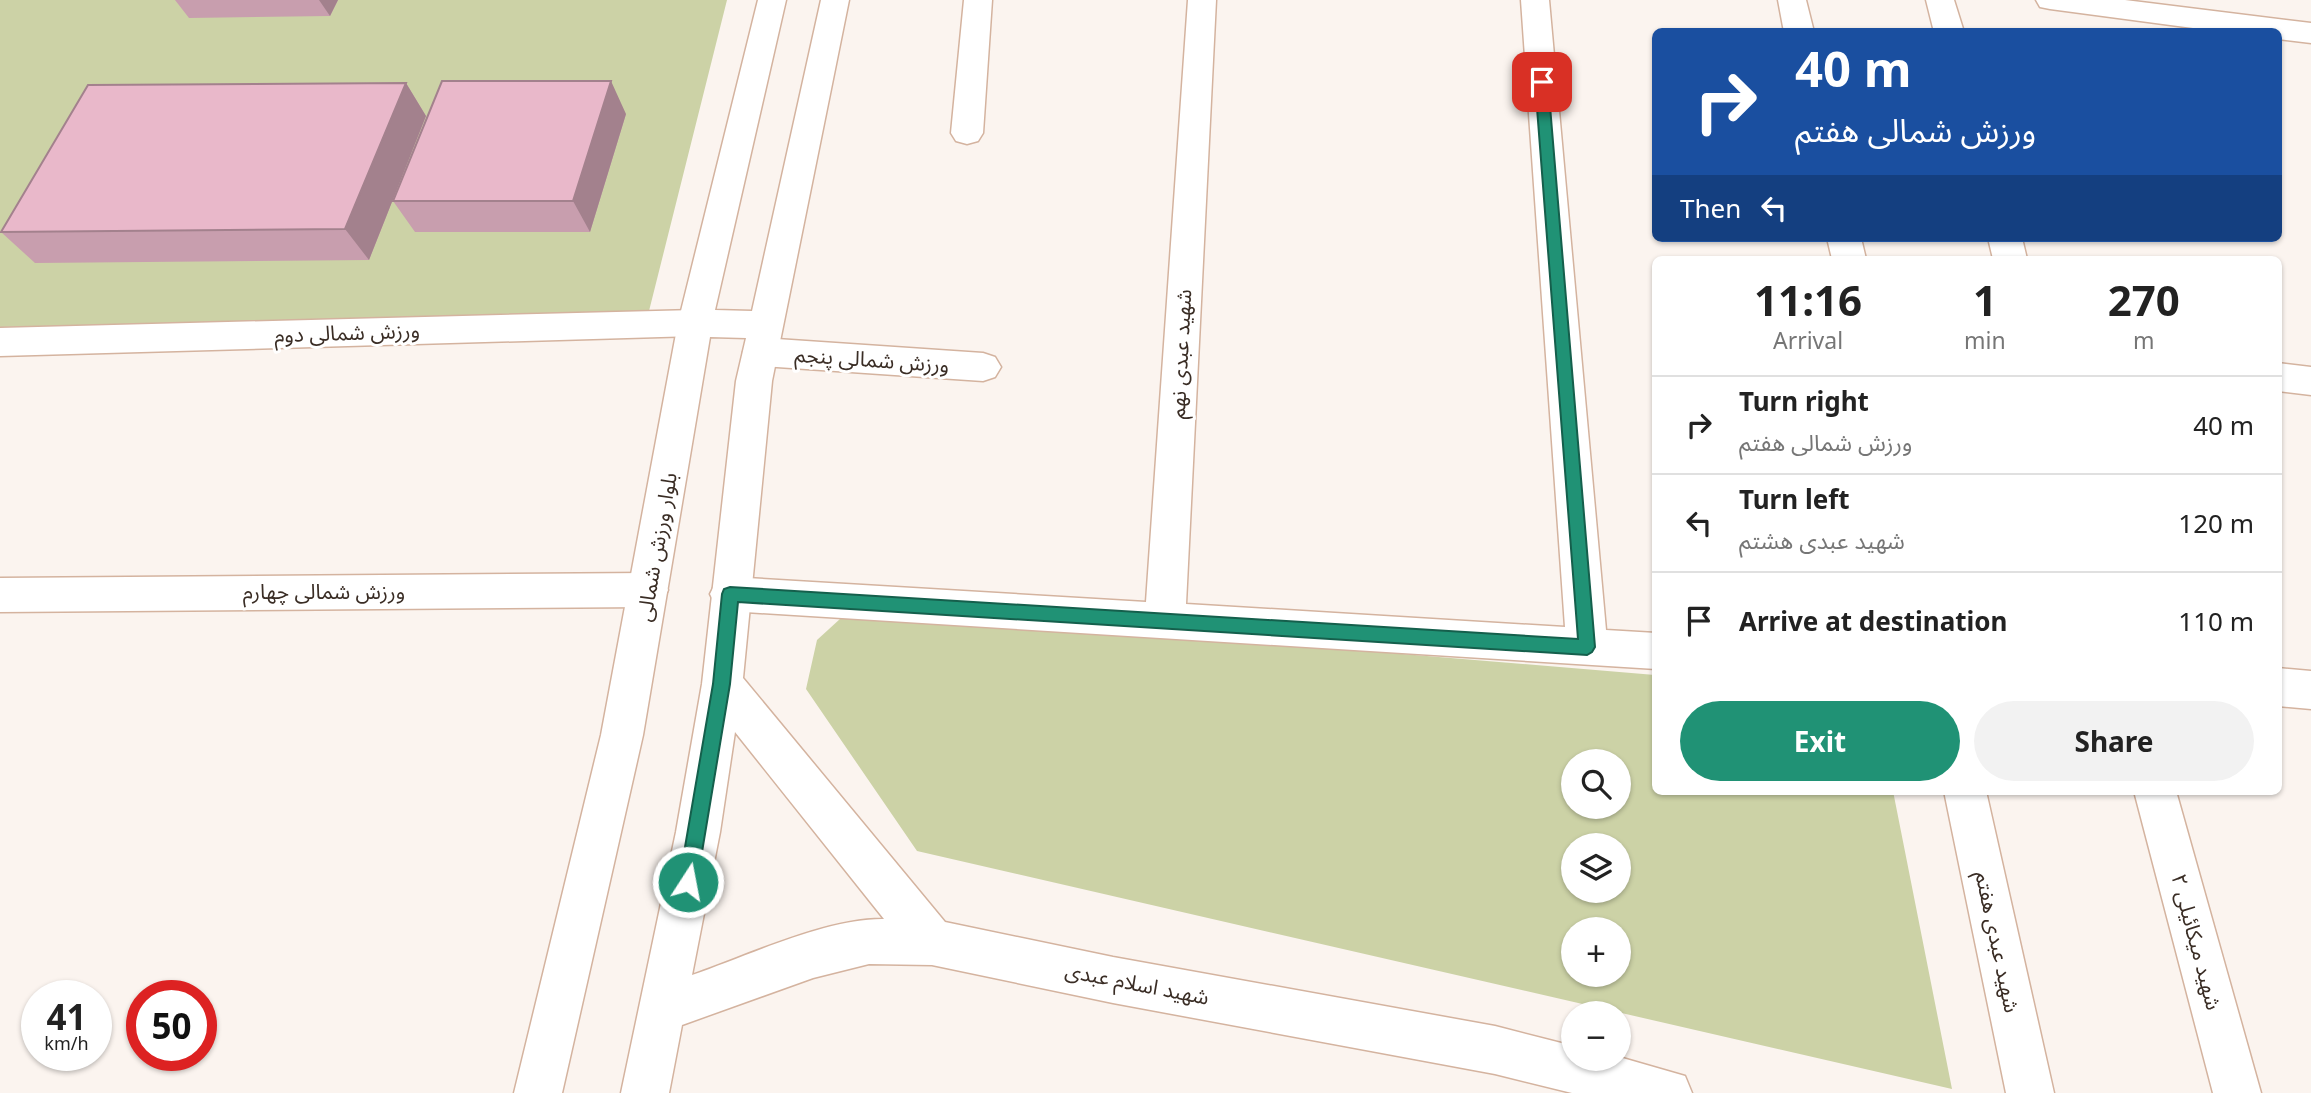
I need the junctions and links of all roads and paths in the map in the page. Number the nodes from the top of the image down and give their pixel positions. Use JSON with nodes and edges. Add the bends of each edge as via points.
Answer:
{"nodes":[{"id":1,"x":772,"y":0,"type":"edge"},
{"id":2,"x":835,"y":0,"type":"edge"},
{"id":3,"x":978,"y":0,"type":"edge"},
{"id":4,"x":1202,"y":0,"type":"edge"},
{"id":5,"x":1792,"y":0,"type":"edge"},
{"id":6,"x":1940,"y":0,"type":"edge"},
{"id":7,"x":2050,"y":0,"type":"edge"},
{"id":8,"x":1536,"y":14,"type":"edge"},
{"id":9,"x":1798,"y":28,"type":"edge"},
{"id":10,"x":1947,"y":28,"type":"edge"},
{"id":11,"x":2271,"y":28,"type":"edge"},
{"id":12,"x":2282,"y":29,"type":"edge"},
{"id":13,"x":2311,"y":33,"type":"edge"},
{"id":14,"x":967,"y":133,"type":"dead end"},
{"id":15,"x":695,"y":323,"type":"junction"},
{"id":16,"x":764,"y":339,"type":"junction"},
{"id":17,"x":0,"y":342,"type":"edge"},
{"id":18,"x":983,"y":367,"type":"dead end"},
{"id":19,"x":2282,"y":377,"type":"edge"},
{"id":20,"x":2311,"y":381,"type":"edge"},
{"id":21,"x":648,"y":590,"type":"junction"},
{"id":22,"x":730,"y":594,"type":"junction"},
{"id":23,"x":0,"y":595,"type":"edge"},
{"id":24,"x":1165,"y":621,"type":"junction"},
{"id":25,"x":1587,"y":647,"type":"junction"},
{"id":26,"x":1652,"y":651,"type":"edge"},
{"id":27,"x":722,"y":684,"type":"junction"},
{"id":28,"x":2282,"y":687,"type":"edge"},
{"id":29,"x":2311,"y":690,"type":"edge"},
{"id":30,"x":1966,"y":795,"type":"edge"},
{"id":31,"x":2156,"y":795,"type":"edge"},
{"id":32,"x":932,"y":942,"type":"junction"},
{"id":33,"x":660,"y":1016,"type":"junction"},
{"id":34,"x":544,"y":1073,"type":"edge"},
{"id":35,"x":645,"y":1093,"type":"edge"},
{"id":36,"x":1668,"y":1093,"type":"edge"},
{"id":37,"x":2030,"y":1093,"type":"edge"},
{"id":38,"x":2237,"y":1093,"type":"edge"}],
"edges":[{"from":1,"to":15,"type":"street","name":"بلوار ورزش شمالی"},
{"from":2,"to":16,"type":"street"},
{"from":3,"to":14,"type":"street"},
{"from":4,"to":24,"type":"street","name":"شهید عبدی نهم"},
{"from":5,"to":9,"type":"street"},
{"from":6,"to":10,"type":"street"},
{"from":7,"to":11,"type":"street"},
{"from":8,"to":25,"type":"street"},
{"from":12,"to":13,"type":"street"},
{"from":15,"to":16,"type":"street","name":"ورزش شمالی دوم"},
{"from":15,"to":17,"type":"street","name":"ورزش شمالی دوم"},
{"from":15,"to":21,"type":"street","name":"بلوار ورزش شمالی"},
{"from":16,"to":18,"type":"street","name":"ورزش شمالی پنجم"},
{"from":16,"to":22,"type":"street","via":[[754,381]]},
{"from":19,"to":20,"type":"street"},
{"from":21,"to":23,"type":"street","name":"ورزش شمالی چهارم"},
{"from":21,"to":34,"type":"street","name":"بلوار ورزش شمالی","via":[[622,734]]},
{"from":22,"to":24,"type":"street"},
{"from":22,"to":27,"type":"street"},
{"from":24,"to":25,"type":"street"},
{"from":25,"to":26,"type":"street"},
{"from":27,"to":32,"type":"street"},
{"from":27,"to":33,"type":"street","via":[[698,832]]},
{"from":28,"to":29,"type":"street"},
{"from":30,"to":37,"type":"street","name":"شهید عبدی هفتم"},
{"from":31,"to":38,"type":"street","name":"شهید میکائیلی ۲"},
{"from":32,"to":33,"type":"street","name":"شهید اسلام عبدی","via":[[869,941],[813,955]]},
{"from":32,"to":36,"type":"street","name":"شهید اسلام عبدی","via":[[1495,1051]]},
{"from":33,"to":35,"type":"street"}]}
